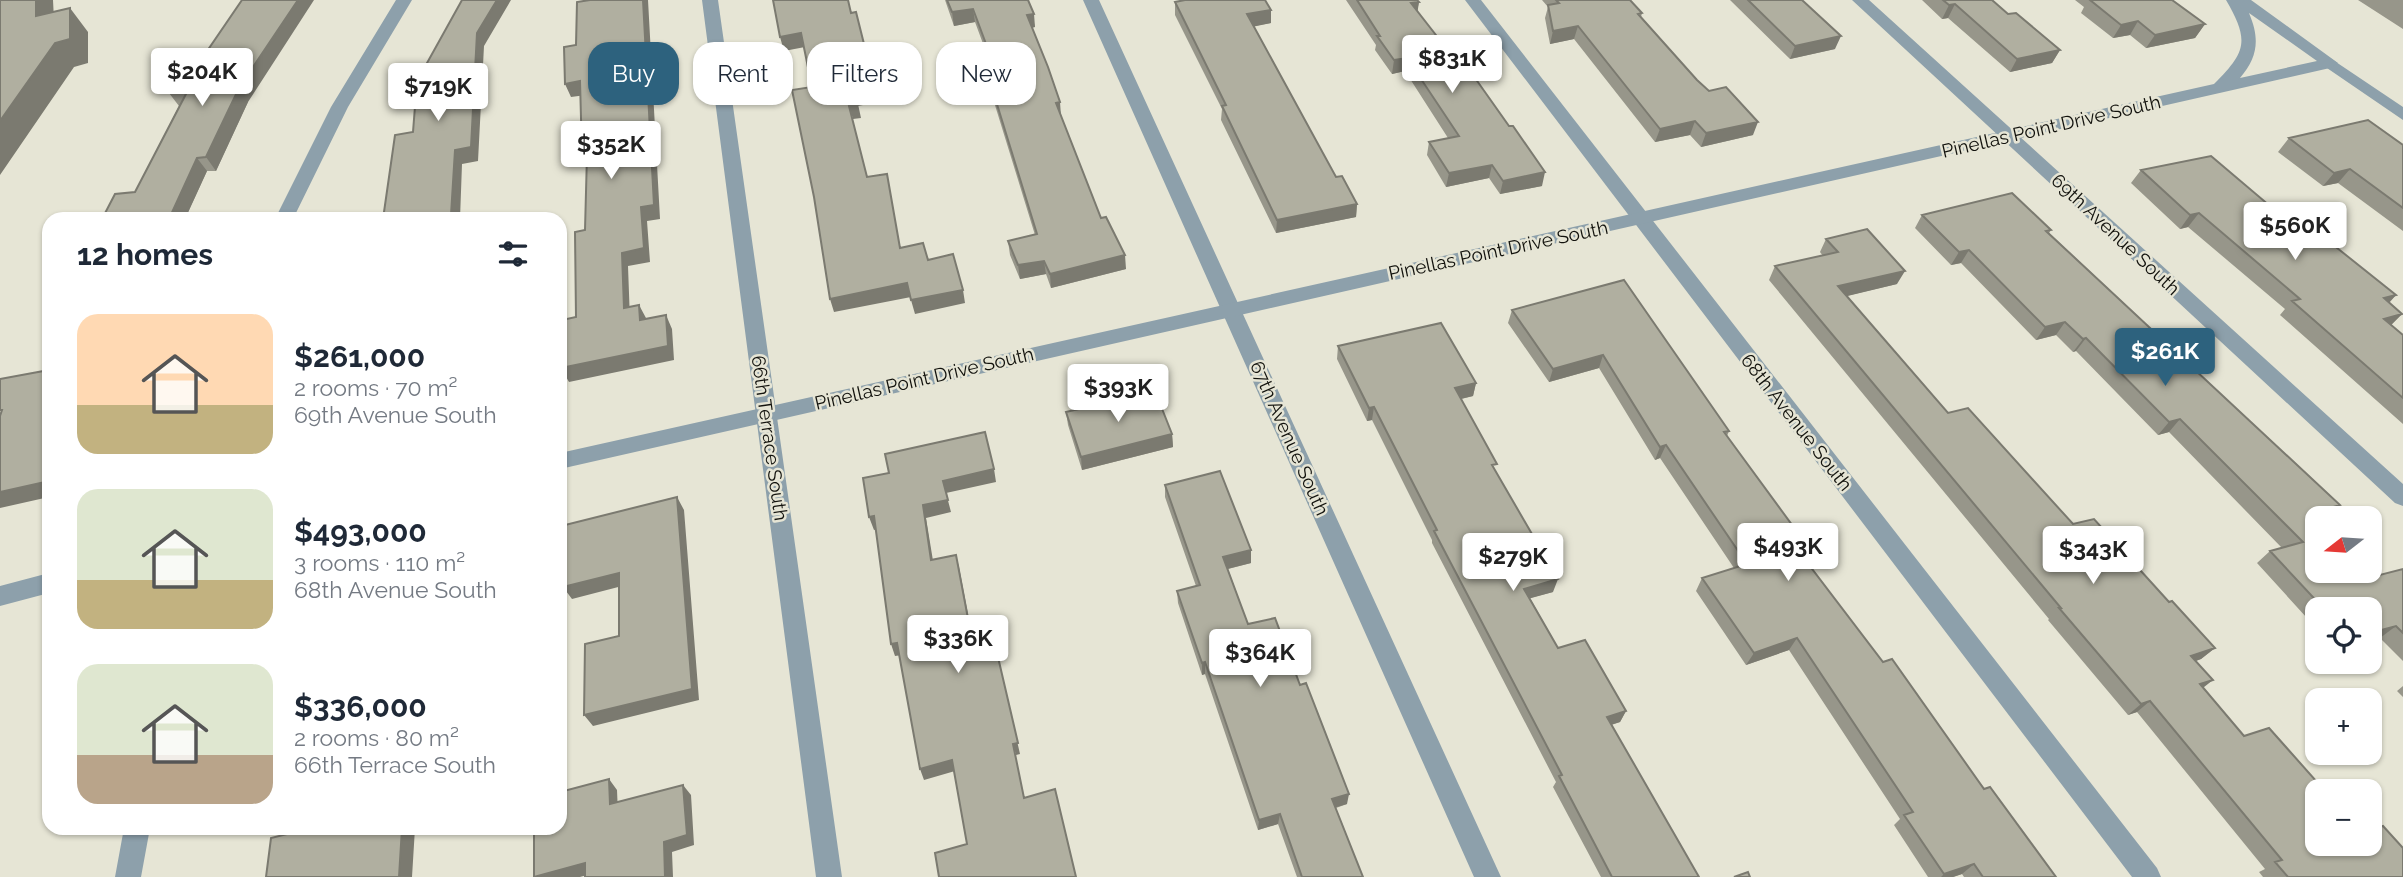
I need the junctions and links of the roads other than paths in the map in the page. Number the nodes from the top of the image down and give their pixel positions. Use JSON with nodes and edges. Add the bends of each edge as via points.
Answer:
{"nodes":[{"id":1,"x":404,"y":0,"type":"edge"},
{"id":2,"x":710,"y":0,"type":"edge"},
{"id":3,"x":1091,"y":0,"type":"edge"},
{"id":4,"x":1473,"y":0,"type":"edge"},
{"id":5,"x":1860,"y":0,"type":"edge"},
{"id":6,"x":2234,"y":0,"type":"edge"},
{"id":7,"x":2241,"y":0,"type":"edge"},
{"id":8,"x":2330,"y":63,"type":"junction"},
{"id":9,"x":2216,"y":89,"type":"junction"},
{"id":10,"x":2403,"y":114,"type":"edge"},
{"id":11,"x":2009,"y":136,"type":"junction"},
{"id":12,"x":287,"y":212,"type":"edge"},
{"id":13,"x":1640,"y":219,"type":"junction"},
{"id":14,"x":1232,"y":309,"type":"junction"},
{"id":15,"x":767,"y":413,"type":"junction"},
{"id":16,"x":567,"y":459,"type":"edge"},
{"id":17,"x":2403,"y":497,"type":"edge"},
{"id":18,"x":42,"y":585,"type":"edge"},
{"id":19,"x":0,"y":596,"type":"edge"},
{"id":20,"x":136,"y":835,"type":"edge"},
{"id":21,"x":128,"y":877,"type":"edge"},
{"id":22,"x":829,"y":877,"type":"edge"},
{"id":23,"x":1488,"y":877,"type":"edge"},
{"id":24,"x":2148,"y":877,"type":"edge"}],
"edges":[{"from":1,"to":12,"type":"street","via":[[342,103]]},
{"from":2,"to":15,"type":"street","name":"66th Terrace South"},
{"from":3,"to":14,"type":"street","name":"67th Avenue South"},
{"from":4,"to":13,"type":"street","name":"68th Avenue South"},
{"from":5,"to":11,"type":"street","name":"69th Avenue South"},
{"from":6,"to":9,"type":"street","via":[[2250,32],[2250,52],[2237,74]]},
{"from":7,"to":8,"type":"street"},
{"from":8,"to":9,"type":"street","name":"Pinellas Point Drive South"},
{"from":8,"to":10,"type":"street"},
{"from":9,"to":11,"type":"street","name":"Pinellas Point Drive South"},
{"from":11,"to":13,"type":"street","name":"Pinellas Point Drive South"},
{"from":11,"to":17,"type":"street","name":"69th Avenue South"},
{"from":13,"to":14,"type":"street","name":"Pinellas Point Drive South"},
{"from":13,"to":24,"type":"street","name":"68th Avenue South"},
{"from":14,"to":15,"type":"street","name":"Pinellas Point Drive South"},
{"from":14,"to":23,"type":"street","name":"67th Avenue South"},
{"from":15,"to":16,"type":"street","name":"Pinellas Point Drive South"},
{"from":15,"to":22,"type":"street","name":"66th Terrace South"},
{"from":18,"to":19,"type":"street"},
{"from":20,"to":21,"type":"street"}]}
